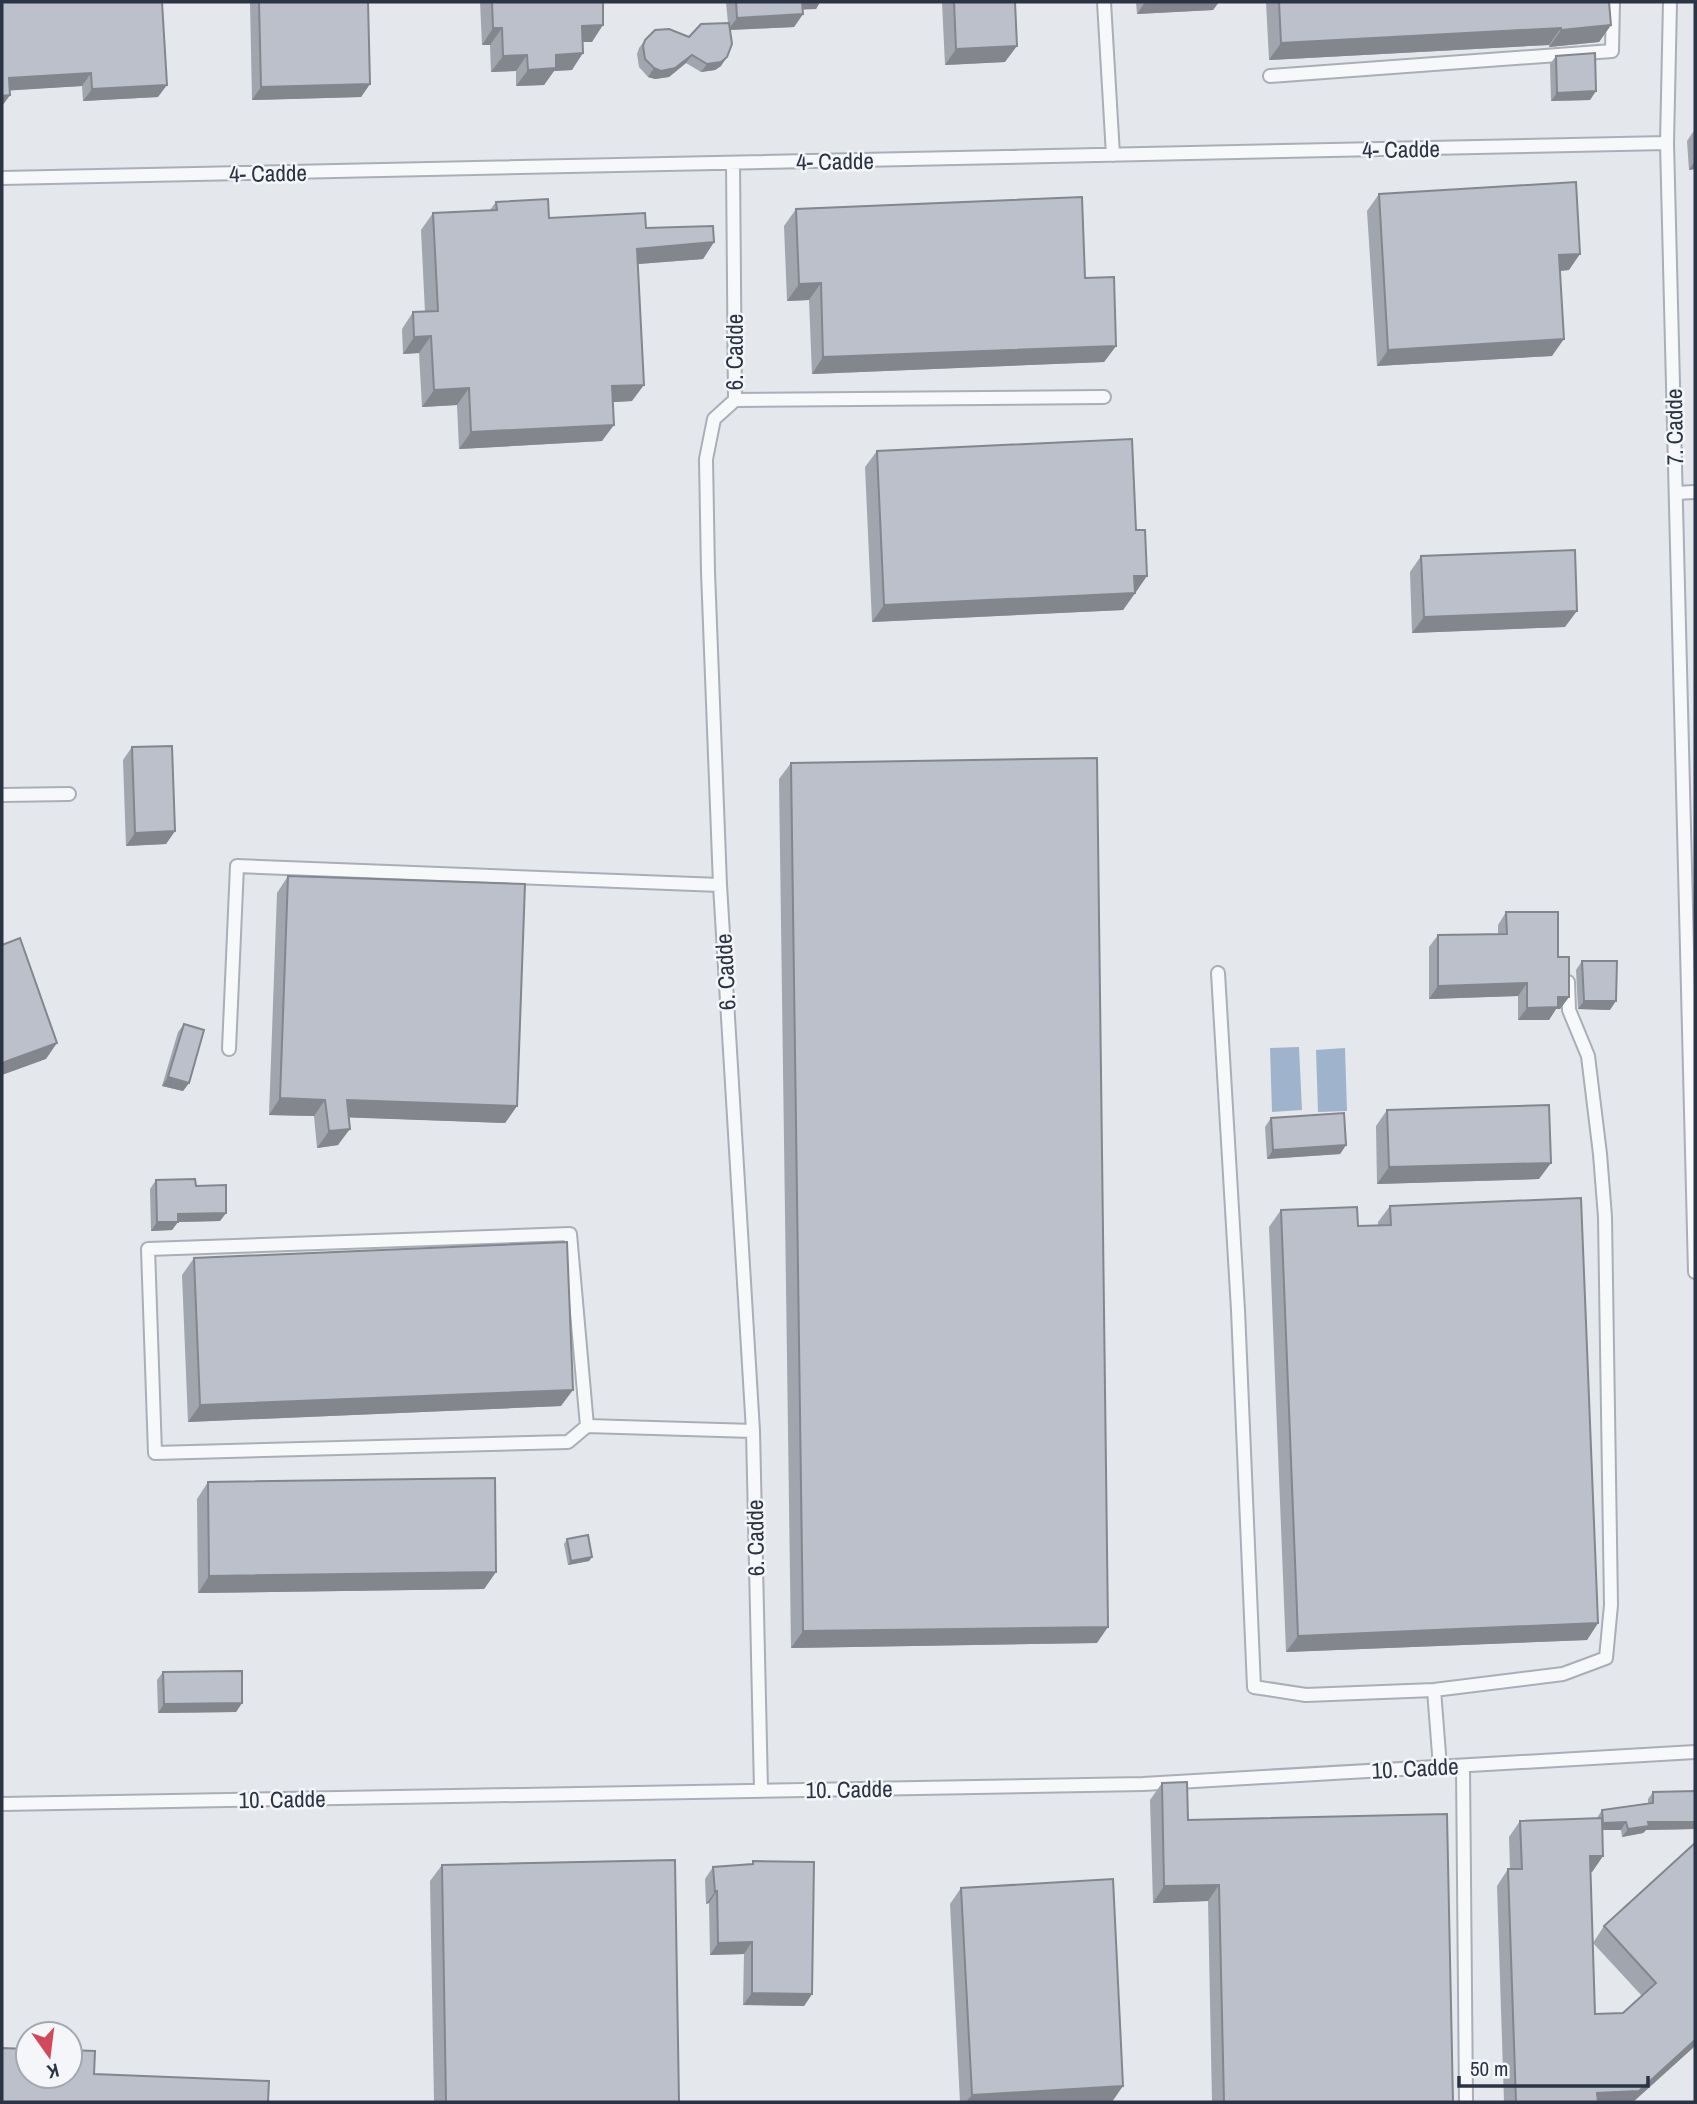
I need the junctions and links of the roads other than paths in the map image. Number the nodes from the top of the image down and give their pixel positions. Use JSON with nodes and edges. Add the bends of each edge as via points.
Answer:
{"nodes":[{"id":1,"x":1104,"y":2,"type":"edge"},
{"id":2,"x":1613,"y":2,"type":"edge"},
{"id":3,"x":1670,"y":2,"type":"edge"},
{"id":4,"x":1270,"y":76,"type":"dead end"},
{"id":5,"x":1667,"y":143,"type":"junction"},
{"id":6,"x":1112,"y":155,"type":"junction"},
{"id":7,"x":733,"y":163,"type":"junction"},
{"id":8,"x":2,"y":178,"type":"edge"},
{"id":9,"x":1104,"y":397,"type":"dead end"},
{"id":10,"x":735,"y":400,"type":"junction"},
{"id":11,"x":1695,"y":492,"type":"edge"},
{"id":12,"x":1676,"y":493,"type":"junction"},
{"id":13,"x":69,"y":794,"type":"dead end"},
{"id":14,"x":2,"y":795,"type":"edge"},
{"id":15,"x":1690,"y":871,"type":"edge"},
{"id":16,"x":720,"y":885,"type":"junction"},
{"id":17,"x":1218,"y":973,"type":"dead end"},
{"id":18,"x":1568,"y":974,"type":"edge"},
{"id":19,"x":229,"y":1049,"type":"dead end"},
{"id":20,"x":1695,"y":1272,"type":"edge"},
{"id":21,"x":587,"y":1426,"type":"junction"},
{"id":22,"x":753,"y":1431,"type":"junction"},
{"id":23,"x":1434,"y":1690,"type":"junction"},
{"id":24,"x":1695,"y":1752,"type":"edge"},
{"id":25,"x":1463,"y":1766,"type":"junction"},
{"id":26,"x":1440,"y":1767,"type":"junction"},
{"id":27,"x":761,"y":1790,"type":"junction"},
{"id":28,"x":2,"y":1804,"type":"edge"},
{"id":29,"x":1466,"y":2102,"type":"edge"}],
"edges":[{"from":1,"to":6,"type":"lane"},
{"from":2,"to":4,"type":"lane","via":[[1612,51]]},
{"from":3,"to":5,"type":"lane","name":"7. Cadde"},
{"from":5,"to":6,"type":"lane","name":"4- Cadde"},
{"from":5,"to":12,"type":"lane","name":"7. Cadde"},
{"from":6,"to":7,"type":"lane","name":"4- Cadde"},
{"from":7,"to":8,"type":"lane","name":"4- Cadde"},
{"from":7,"to":10,"type":"lane","name":"6. Cadde"},
{"from":9,"to":10,"type":"lane"},
{"from":10,"to":16,"type":"lane","name":"6. Cadde","via":[[714,419],[706,459]]},
{"from":11,"to":12,"type":"lane"},
{"from":12,"to":15,"type":"lane","name":"7. Cadde"},
{"from":13,"to":14,"type":"lane"},
{"from":15,"to":20,"type":"lane","name":"7. Cadde"},
{"from":16,"to":19,"type":"lane","via":[[237,866]]},
{"from":16,"to":22,"type":"lane","name":"6. Cadde"},
{"from":17,"to":23,"type":"lane","via":[[1254,1687],[1306,1695]]},
{"from":18,"to":23,"type":"lane","via":[[1569,1010],[1588,1056],[1605,1217],[1611,1605],[1606,1658],[1563,1674]]},
{"from":21,"to":21,"type":"lane","via":[[568,1442],[155,1453],[148,1249],[570,1234]]},
{"from":21,"to":22,"type":"lane"},
{"from":22,"to":27,"type":"lane","name":"6. Cadde"},
{"from":23,"to":26,"type":"lane"},
{"from":24,"to":25,"type":"lane","name":"10. Cadde"},
{"from":25,"to":26,"type":"lane","name":"10. Cadde"},
{"from":25,"to":29,"type":"lane"},
{"from":26,"to":27,"type":"lane","name":"10. Cadde","via":[[1143,1784]]},
{"from":27,"to":28,"type":"lane","name":"10. Cadde"}]}
